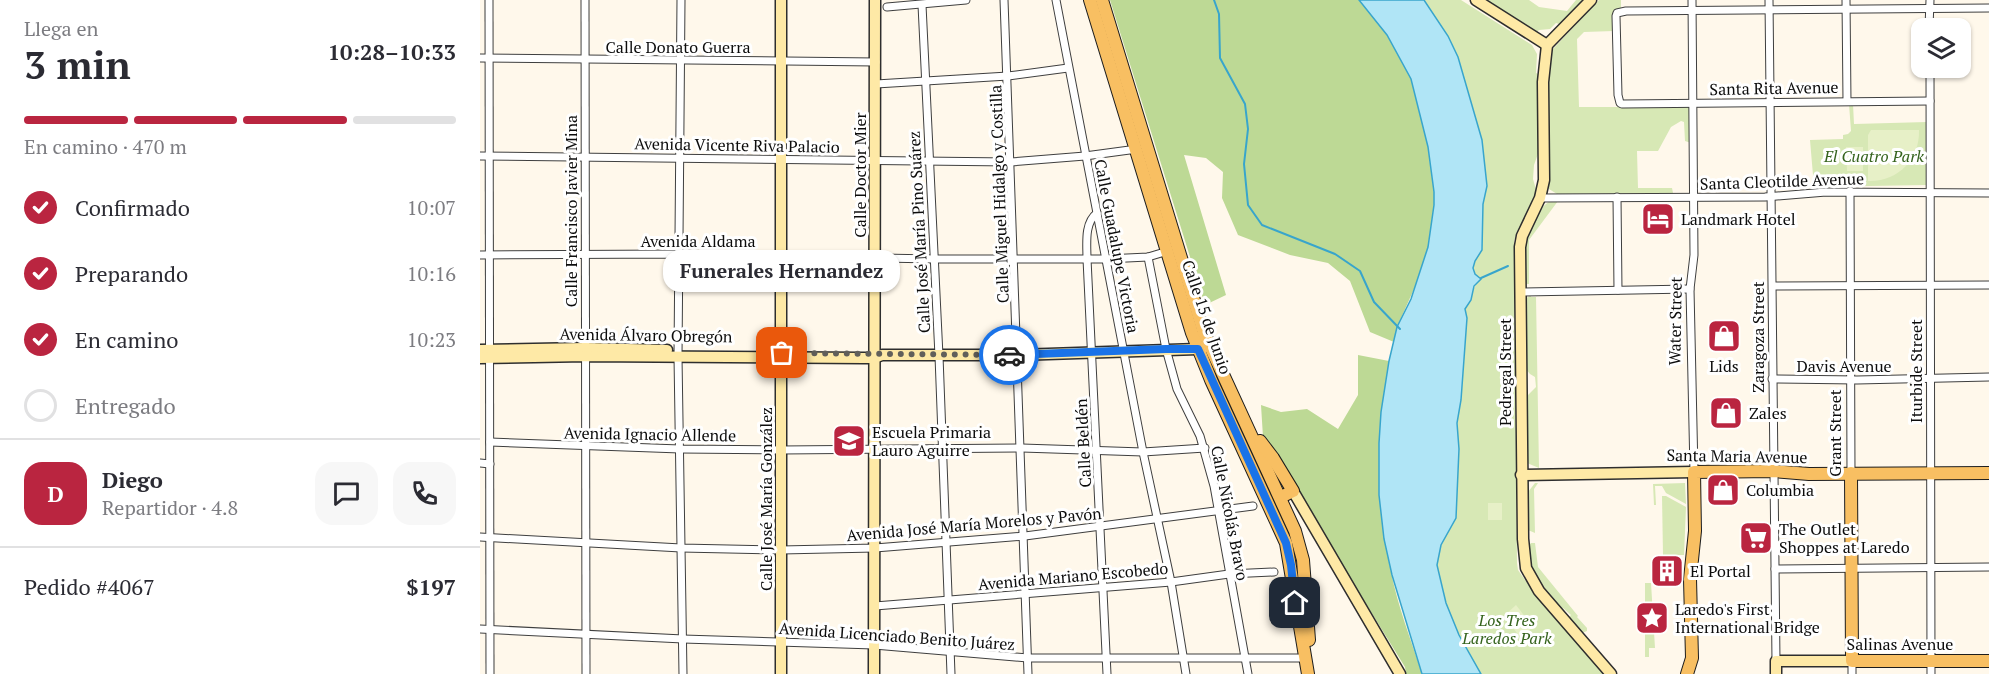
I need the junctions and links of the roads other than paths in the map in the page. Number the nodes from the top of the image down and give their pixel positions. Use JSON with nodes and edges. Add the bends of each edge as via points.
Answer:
{"nodes":[{"id":1,"x":489,"y":0,"type":"edge"},
{"id":2,"x":585,"y":0,"type":"edge"},
{"id":3,"x":681,"y":0,"type":"edge"},
{"id":4,"x":875,"y":0,"type":"edge"},
{"id":5,"x":966,"y":0,"type":"edge"},
{"id":6,"x":1004,"y":0,"type":"edge"},
{"id":7,"x":1056,"y":0,"type":"edge"},
{"id":8,"x":1090,"y":0,"type":"edge"},
{"id":9,"x":1102,"y":0,"type":"edge"},
{"id":10,"x":1476,"y":0,"type":"edge"},
{"id":11,"x":1591,"y":0,"type":"edge"},
{"id":12,"x":1692,"y":0,"type":"edge"},
{"id":13,"x":1769,"y":0,"type":"edge"},
{"id":14,"x":1846,"y":0,"type":"edge"},
{"id":15,"x":781,"y":2,"type":"edge"},
{"id":16,"x":1930,"y":4,"type":"edge"},
{"id":17,"x":922,"y":5,"type":"junction"},
{"id":18,"x":887,"y":7,"type":"dead end"},
{"id":19,"x":1846,"y":8,"type":"junction"},
{"id":20,"x":1989,"y":8,"type":"edge"},
{"id":21,"x":1770,"y":9,"type":"junction"},
{"id":22,"x":1692,"y":10,"type":"junction"},
{"id":23,"x":1547,"y":45,"type":"junction"},
{"id":24,"x":484,"y":58,"type":"edge"},
{"id":25,"x":585,"y":60,"type":"junction"},
{"id":26,"x":681,"y":60,"type":"junction"},
{"id":27,"x":780,"y":62,"type":"junction"},
{"id":28,"x":876,"y":62,"type":"junction"},
{"id":29,"x":1068,"y":68,"type":"junction"},
{"id":30,"x":1008,"y":76,"type":"junction"},
{"id":31,"x":1929,"y":78,"type":"edge"},
{"id":32,"x":925,"y":80,"type":"junction"},
{"id":33,"x":876,"y":84,"type":"junction"},
{"id":34,"x":1123,"y":90,"type":"junction"},
{"id":35,"x":1847,"y":101,"type":"junction"},
{"id":36,"x":1930,"y":101,"type":"junction"},
{"id":37,"x":1770,"y":102,"type":"junction"},
{"id":38,"x":1693,"y":103,"type":"junction"},
{"id":39,"x":1137,"y":149,"type":"junction"},
{"id":40,"x":480,"y":156,"type":"edge"},
{"id":41,"x":489,"y":156,"type":"junction"},
{"id":42,"x":1085,"y":156,"type":"junction"},
{"id":43,"x":585,"y":157,"type":"junction"},
{"id":44,"x":680,"y":158,"type":"junction"},
{"id":45,"x":780,"y":159,"type":"junction"},
{"id":46,"x":874,"y":161,"type":"junction"},
{"id":47,"x":929,"y":162,"type":"junction"},
{"id":48,"x":1011,"y":162,"type":"junction"},
{"id":49,"x":1850,"y":191,"type":"junction"},
{"id":50,"x":1931,"y":192,"type":"junction"},
{"id":51,"x":1989,"y":193,"type":"edge"},
{"id":52,"x":1617,"y":197,"type":"junction"},
{"id":53,"x":1695,"y":197,"type":"junction"},
{"id":54,"x":1772,"y":197,"type":"junction"},
{"id":55,"x":1540,"y":198,"type":"junction"},
{"id":56,"x":1097,"y":213,"type":"junction"},
{"id":57,"x":1168,"y":251,"type":"junction"},
{"id":58,"x":585,"y":254,"type":"junction"},
{"id":59,"x":679,"y":254,"type":"junction"},
{"id":60,"x":480,"y":255,"type":"edge"},
{"id":61,"x":489,"y":255,"type":"junction"},
{"id":62,"x":780,"y":255,"type":"junction"},
{"id":63,"x":1148,"y":256,"type":"junction"},
{"id":64,"x":874,"y":257,"type":"junction"},
{"id":65,"x":1014,"y":258,"type":"junction"},
{"id":66,"x":934,"y":259,"type":"junction"},
{"id":67,"x":1087,"y":259,"type":"junction"},
{"id":68,"x":1106,"y":259,"type":"junction"},
{"id":69,"x":1851,"y":285,"type":"junction"},
{"id":70,"x":1989,"y":285,"type":"edge"},
{"id":71,"x":1774,"y":286,"type":"junction"},
{"id":72,"x":1930,"y":286,"type":"junction"},
{"id":73,"x":1690,"y":289,"type":"junction"},
{"id":74,"x":1618,"y":290,"type":"junction"},
{"id":75,"x":1520,"y":292,"type":"junction"},
{"id":76,"x":1204,"y":348,"type":"junction"},
{"id":77,"x":1166,"y":349,"type":"junction"},
{"id":78,"x":585,"y":352,"type":"junction"},
{"id":79,"x":1125,"y":352,"type":"junction"},
{"id":80,"x":1092,"y":353,"type":"junction"},
{"id":81,"x":485,"y":354,"type":"edge"},
{"id":82,"x":679,"y":354,"type":"junction"},
{"id":83,"x":877,"y":355,"type":"junction"},
{"id":84,"x":1018,"y":355,"type":"junction"},
{"id":85,"x":782,"y":356,"type":"junction"},
{"id":86,"x":939,"y":356,"type":"junction"},
{"id":87,"x":1989,"y":377,"type":"edge"},
{"id":88,"x":1929,"y":378,"type":"junction"},
{"id":89,"x":1772,"y":379,"type":"junction"},
{"id":90,"x":1851,"y":379,"type":"junction"},
{"id":91,"x":1220,"y":400,"type":"junction"},
{"id":92,"x":1248,"y":429,"type":"junction"},
{"id":93,"x":490,"y":442,"type":"junction"},
{"id":94,"x":585,"y":446,"type":"junction"},
{"id":95,"x":942,"y":448,"type":"junction"},
{"id":96,"x":1022,"y":448,"type":"junction"},
{"id":97,"x":1204,"y":448,"type":"junction"},
{"id":98,"x":680,"y":449,"type":"junction"},
{"id":99,"x":1096,"y":449,"type":"junction"},
{"id":100,"x":781,"y":450,"type":"junction"},
{"id":101,"x":874,"y":450,"type":"junction"},
{"id":102,"x":1143,"y":452,"type":"junction"},
{"id":103,"x":480,"y":463,"type":"edge"},
{"id":104,"x":490,"y":464,"type":"junction"},
{"id":105,"x":1773,"y":471,"type":"junction"},
{"id":106,"x":1694,"y":472,"type":"junction"},
{"id":107,"x":1930,"y":472,"type":"junction"},
{"id":108,"x":1851,"y":473,"type":"junction"},
{"id":109,"x":1989,"y":473,"type":"edge"},
{"id":110,"x":1521,"y":475,"type":"junction"},
{"id":111,"x":1293,"y":491,"type":"junction"},
{"id":112,"x":1281,"y":497,"type":"junction"},
{"id":113,"x":1253,"y":506,"type":"dead end"},
{"id":114,"x":1219,"y":512,"type":"junction"},
{"id":115,"x":1157,"y":519,"type":"junction"},
{"id":116,"x":1101,"y":527,"type":"junction"},
{"id":117,"x":1025,"y":536,"type":"junction"},
{"id":118,"x":480,"y":537,"type":"edge"},
{"id":119,"x":490,"y":537,"type":"junction"},
{"id":120,"x":586,"y":542,"type":"junction"},
{"id":121,"x":946,"y":543,"type":"junction"},
{"id":122,"x":681,"y":548,"type":"junction"},
{"id":123,"x":875,"y":548,"type":"junction"},
{"id":124,"x":781,"y":550,"type":"junction"},
{"id":125,"x":1989,"y":567,"type":"edge"},
{"id":126,"x":1851,"y":568,"type":"junction"},
{"id":127,"x":1931,"y":568,"type":"junction"},
{"id":128,"x":1774,"y":569,"type":"junction"},
{"id":129,"x":1274,"y":572,"type":"dead end"},
{"id":130,"x":1229,"y":574,"type":"junction"},
{"id":131,"x":1171,"y":582,"type":"junction"},
{"id":132,"x":1104,"y":587,"type":"junction"},
{"id":133,"x":1027,"y":593,"type":"junction"},
{"id":134,"x":948,"y":600,"type":"junction"},
{"id":135,"x":875,"y":606,"type":"junction"},
{"id":136,"x":480,"y":628,"type":"edge"},
{"id":137,"x":490,"y":629,"type":"junction"},
{"id":138,"x":586,"y":634,"type":"junction"},
{"id":139,"x":683,"y":639,"type":"junction"},
{"id":140,"x":781,"y":642,"type":"junction"},
{"id":141,"x":1691,"y":642,"type":"junction"},
{"id":142,"x":874,"y":645,"type":"junction"},
{"id":143,"x":950,"y":652,"type":"junction"},
{"id":144,"x":1184,"y":657,"type":"junction"},
{"id":145,"x":1308,"y":657,"type":"junction"},
{"id":146,"x":1028,"y":658,"type":"junction"},
{"id":147,"x":1107,"y":658,"type":"junction"},
{"id":148,"x":1245,"y":659,"type":"junction"},
{"id":149,"x":1776,"y":661,"type":"junction"},
{"id":150,"x":1852,"y":661,"type":"junction"},
{"id":151,"x":1931,"y":661,"type":"junction"},
{"id":152,"x":1989,"y":661,"type":"edge"},
{"id":153,"x":490,"y":674,"type":"edge"},
{"id":154,"x":586,"y":674,"type":"edge"},
{"id":155,"x":683,"y":674,"type":"edge"},
{"id":156,"x":781,"y":674,"type":"edge"},
{"id":157,"x":874,"y":674,"type":"edge"},
{"id":158,"x":951,"y":674,"type":"edge"},
{"id":159,"x":1029,"y":674,"type":"edge"},
{"id":160,"x":1107,"y":674,"type":"edge"},
{"id":161,"x":1186,"y":674,"type":"edge"},
{"id":162,"x":1248,"y":674,"type":"edge"},
{"id":163,"x":1310,"y":674,"type":"edge"},
{"id":164,"x":1400,"y":674,"type":"edge"},
{"id":165,"x":1611,"y":674,"type":"edge"},
{"id":166,"x":1680,"y":674,"type":"edge"},
{"id":167,"x":1687,"y":674,"type":"edge"},
{"id":168,"x":1776,"y":674,"type":"edge"},
{"id":169,"x":1852,"y":674,"type":"edge"},
{"id":170,"x":1930,"y":674,"type":"edge"}],
"edges":[{"from":1,"to":24,"type":"street"},
{"from":2,"to":25,"type":"street","name":"Calle Francisco Javier Mina"},
{"from":3,"to":26,"type":"street"},
{"from":4,"to":28,"type":"main road","name":"Calle Doctor Mier"},
{"from":5,"to":17,"type":"street"},
{"from":6,"to":30,"type":"street","name":"Calle Miguel Hidalgo y Costilla"},
{"from":7,"to":29,"type":"street","name":"Calle Guadalupe Victoria"},
{"from":8,"to":34,"type":"main road","name":"Calle 15 de Junio"},
{"from":9,"to":34,"type":"main road","name":"Calle 15 de Junio"},
{"from":10,"to":23,"type":"main road"},
{"from":11,"to":23,"type":"main road"},
{"from":12,"to":22,"type":"street","name":"Water Street"},
{"from":13,"to":21,"type":"street","name":"Zaragoza Street"},
{"from":14,"to":19,"type":"street"},
{"from":15,"to":27,"type":"main road","name":"Calle José María González"},
{"from":16,"to":19,"type":"street"},
{"from":16,"to":20,"type":"street"},
{"from":17,"to":18,"type":"street"},
{"from":17,"to":32,"type":"street","name":"Calle José María Pino Suárez"},
{"from":19,"to":21,"type":"street"},
{"from":19,"to":35,"type":"street"},
{"from":21,"to":22,"type":"street"},
{"from":21,"to":37,"type":"street","name":"Zaragoza Street"},
{"from":22,"to":38,"type":"street","name":"Water Street"},
{"from":22,"to":38,"type":"street","name":"Santa Rita Avenue","via":[[1617,13],[1616,30],[1620,103]]},
{"from":23,"to":55,"type":"main road","name":"Pedregal Street","via":[[1543,82],[1544,180]]},
{"from":24,"to":25,"type":"street","name":"Calle Donato Guerra"},
{"from":24,"to":41,"type":"street"},
{"from":25,"to":26,"type":"street","name":"Calle Donato Guerra"},
{"from":25,"to":43,"type":"street","name":"Calle Francisco Javier Mina"},
{"from":26,"to":27,"type":"street","name":"Calle Donato Guerra"},
{"from":26,"to":44,"type":"street"},
{"from":27,"to":28,"type":"street","name":"Calle Donato Guerra"},
{"from":27,"to":45,"type":"main road","name":"Calle José María González"},
{"from":28,"to":33,"type":"main road","name":"Calle Doctor Mier"},
{"from":29,"to":30,"type":"street"},
{"from":29,"to":42,"type":"street","name":"Calle Guadalupe Victoria"},
{"from":30,"to":32,"type":"street"},
{"from":30,"to":48,"type":"street","name":"Calle Miguel Hidalgo y Costilla"},
{"from":31,"to":36,"type":"street","name":"Iturbide Street"},
{"from":32,"to":33,"type":"street"},
{"from":32,"to":47,"type":"street","name":"Calle José María Pino Suárez"},
{"from":33,"to":46,"type":"main road","name":"Calle Doctor Mier"},
{"from":34,"to":39,"type":"main road","name":"Calle 15 de Junio"},
{"from":34,"to":76,"type":"main road","name":"Calle 15 de Junio","via":[[1177,251]]},
{"from":35,"to":36,"type":"street","name":"Santa Rita Avenue"},
{"from":35,"to":37,"type":"street","name":"Santa Rita Avenue"},
{"from":36,"to":50,"type":"street","name":"Iturbide Street"},
{"from":37,"to":38,"type":"street","name":"Santa Rita Avenue"},
{"from":37,"to":54,"type":"street","name":"Zaragoza Street"},
{"from":38,"to":53,"type":"street","name":"Water Street"},
{"from":39,"to":42,"type":"street","name":"Avenida Vicente Riva Palacio"},
{"from":39,"to":57,"type":"main road","name":"Calle 15 de Junio"},
{"from":40,"to":41,"type":"street","name":"Avenida Vicente Riva Palacio"},
{"from":41,"to":43,"type":"street","name":"Avenida Vicente Riva Palacio"},
{"from":41,"to":61,"type":"street"},
{"from":42,"to":48,"type":"street","name":"Avenida Vicente Riva Palacio"},
{"from":42,"to":56,"type":"street","name":"Calle Guadalupe Victoria"},
{"from":43,"to":44,"type":"street","name":"Avenida Vicente Riva Palacio"},
{"from":43,"to":58,"type":"street","name":"Calle Francisco Javier Mina"},
{"from":44,"to":45,"type":"street","name":"Avenida Vicente Riva Palacio"},
{"from":44,"to":59,"type":"street"},
{"from":45,"to":46,"type":"street","name":"Avenida Vicente Riva Palacio"},
{"from":45,"to":62,"type":"main road","name":"Calle José María González"},
{"from":46,"to":47,"type":"street","name":"Avenida Vicente Riva Palacio"},
{"from":46,"to":64,"type":"main road","name":"Calle Doctor Mier"},
{"from":47,"to":48,"type":"street","name":"Avenida Vicente Riva Palacio"},
{"from":47,"to":66,"type":"street","name":"Calle José María Pino Suárez"},
{"from":48,"to":65,"type":"street","name":"Calle Miguel Hidalgo y Costilla"},
{"from":49,"to":50,"type":"street","name":"Santa Cleotilde Avenue"},
{"from":49,"to":54,"type":"street","name":"Santa Cleotilde Avenue"},
{"from":49,"to":69,"type":"street","name":"Grant Street"},
{"from":50,"to":51,"type":"street","name":"Santa Cleotilde Avenue"},
{"from":50,"to":72,"type":"street","name":"Iturbide Street"},
{"from":52,"to":53,"type":"street","name":"Santa Cleotilde Avenue"},
{"from":52,"to":55,"type":"street","name":"Santa Cleotilde Avenue"},
{"from":52,"to":74,"type":"street"},
{"from":53,"to":54,"type":"street","name":"Santa Cleotilde Avenue"},
{"from":53,"to":73,"type":"street","name":"Water Street"},
{"from":54,"to":71,"type":"street","name":"Zaragoza Street"},
{"from":55,"to":75,"type":"main road","name":"Pedregal Street","via":[[1522,236]]},
{"from":56,"to":67,"type":"street","name":"Calle Beldén","via":[[1088,229]]},
{"from":56,"to":68,"type":"street","name":"Calle Guadalupe Victoria"},
{"from":57,"to":63,"type":"street","name":"Avenida Aldama"},
{"from":57,"to":76,"type":"main road","name":"Calle 15 de Junio"},
{"from":58,"to":59,"type":"street","name":"Avenida Aldama"},
{"from":58,"to":61,"type":"street","name":"Avenida Aldama"},
{"from":58,"to":78,"type":"street","name":"Calle Francisco Javier Mina"},
{"from":59,"to":62,"type":"street","name":"Avenida Aldama"},
{"from":59,"to":82,"type":"street"},
{"from":60,"to":61,"type":"street","name":"Avenida Aldama"},
{"from":61,"to":81,"type":"street"},
{"from":62,"to":64,"type":"street","name":"Avenida Aldama"},
{"from":62,"to":85,"type":"main road","name":"Calle José María González"},
{"from":63,"to":68,"type":"street","name":"Avenida Aldama"},
{"from":63,"to":77,"type":"street","name":"Calle Nicolás Bravo"},
{"from":64,"to":66,"type":"street","name":"Avenida Aldama"},
{"from":64,"to":83,"type":"main road","name":"Calle Doctor Mier"},
{"from":65,"to":66,"type":"street","name":"Avenida Aldama"},
{"from":65,"to":67,"type":"street","name":"Avenida Aldama"},
{"from":65,"to":84,"type":"street","name":"Calle Miguel Hidalgo y Costilla"},
{"from":66,"to":86,"type":"street","name":"Calle José María Pino Suárez"},
{"from":67,"to":68,"type":"street","name":"Avenida Aldama"},
{"from":67,"to":80,"type":"street","name":"Calle Beldén"},
{"from":68,"to":79,"type":"street","name":"Calle Guadalupe Victoria"},
{"from":69,"to":71,"type":"street"},
{"from":69,"to":72,"type":"street"},
{"from":69,"to":90,"type":"street","name":"Grant Street"},
{"from":70,"to":72,"type":"street"},
{"from":71,"to":89,"type":"street","name":"Zaragoza Street"},
{"from":72,"to":88,"type":"street","name":"Iturbide Street"},
{"from":73,"to":74,"type":"street"},
{"from":73,"to":106,"type":"street","name":"Water Street"},
{"from":74,"to":75,"type":"street"},
{"from":75,"to":110,"type":"main road","name":"Pedregal Street"},
{"from":76,"to":77,"type":"main road","name":"Avenida Álvaro Obregón"},
{"from":76,"to":91,"type":"main road","name":"Calle 15 de Junio"},
{"from":76,"to":92,"type":"main road","name":"Calle 15 de Junio"},
{"from":77,"to":79,"type":"main road","name":"Avenida Álvaro Obregón"},
{"from":77,"to":97,"type":"street","name":"Calle Nicolás Bravo","via":[[1177,389]]},
{"from":78,"to":81,"type":"main road","name":"Avenida Álvaro Obregón"},
{"from":78,"to":82,"type":"main road","name":"Avenida Álvaro Obregón"},
{"from":78,"to":94,"type":"street","name":"Calle Francisco Javier Mina"},
{"from":79,"to":80,"type":"main road","name":"Avenida Álvaro Obregón"},
{"from":79,"to":102,"type":"street","name":"Calle Guadalupe Victoria"},
{"from":80,"to":84,"type":"main road","name":"Avenida Álvaro Obregón"},
{"from":80,"to":99,"type":"street","name":"Calle Beldén"},
{"from":81,"to":93,"type":"street"},
{"from":82,"to":85,"type":"main road","name":"Avenida Álvaro Obregón"},
{"from":82,"to":98,"type":"street"},
{"from":83,"to":85,"type":"main road","name":"Avenida Álvaro Obregón"},
{"from":83,"to":86,"type":"main road","name":"Avenida Álvaro Obregón"},
{"from":83,"to":101,"type":"main road","name":"Calle Doctor Mier"},
{"from":84,"to":86,"type":"main road","name":"Avenida Álvaro Obregón"},
{"from":84,"to":96,"type":"street","name":"Calle Miguel Hidalgo y Costilla"},
{"from":85,"to":100,"type":"main road","name":"Calle José María González"},
{"from":86,"to":95,"type":"street","name":"Calle José María Pino Suárez"},
{"from":87,"to":88,"type":"street","name":"Davis Avenue"},
{"from":88,"to":90,"type":"street","name":"Davis Avenue"},
{"from":88,"to":107,"type":"street","name":"Iturbide Street"},
{"from":89,"to":90,"type":"street","name":"Davis Avenue"},
{"from":89,"to":105,"type":"street","name":"Zaragoza Street"},
{"from":90,"to":108,"type":"street","name":"Grant Street"},
{"from":91,"to":92,"type":"main road"},
{"from":91,"to":145,"type":"main road","name":"Calle 15 de Junio","via":[[1286,543]]},
{"from":92,"to":111,"type":"main road","via":[[1273,458]]},
{"from":92,"to":112,"type":"main road","name":"Calle 15 de Junio"},
{"from":93,"to":94,"type":"street","name":"Avenida Ignacio Allende"},
{"from":93,"to":104,"type":"street"},
{"from":94,"to":98,"type":"street","name":"Avenida Ignacio Allende"},
{"from":94,"to":120,"type":"street","name":"Calle Francisco Javier Mina"},
{"from":95,"to":96,"type":"street","name":"Avenida Ignacio Allende"},
{"from":95,"to":101,"type":"street","name":"Avenida Ignacio Allende"},
{"from":95,"to":121,"type":"street","name":"Calle José María Pino Suárez"},
{"from":96,"to":99,"type":"street","name":"Avenida Ignacio Allende"},
{"from":96,"to":117,"type":"street","name":"Calle Miguel Hidalgo y Costilla"},
{"from":97,"to":102,"type":"street","name":"Avenida Ignacio Allende"},
{"from":97,"to":114,"type":"street","name":"Calle Nicolás Bravo"},
{"from":98,"to":100,"type":"street","name":"Avenida Ignacio Allende"},
{"from":98,"to":122,"type":"street"},
{"from":99,"to":102,"type":"street","name":"Avenida Ignacio Allende"},
{"from":99,"to":116,"type":"street","name":"Calle Beldén"},
{"from":100,"to":101,"type":"street","name":"Avenida Ignacio Allende"},
{"from":100,"to":124,"type":"main road","name":"Calle José María González"},
{"from":101,"to":123,"type":"main road","name":"Calle Doctor Mier"},
{"from":102,"to":115,"type":"street","name":"Calle Guadalupe Victoria"},
{"from":103,"to":104,"type":"street"},
{"from":104,"to":119,"type":"street"},
{"from":105,"to":106,"type":"main road","name":"Santa Maria Avenue"},
{"from":105,"to":108,"type":"main road","name":"Santa Maria Avenue"},
{"from":105,"to":128,"type":"street","name":"Zaragoza Street"},
{"from":106,"to":110,"type":"main road","name":"Santa Maria Avenue"},
{"from":106,"to":141,"type":"main road","name":"Water Street"},
{"from":107,"to":108,"type":"main road","name":"Santa Maria Avenue"},
{"from":107,"to":109,"type":"main road","name":"Santa Maria Avenue"},
{"from":107,"to":127,"type":"street","name":"Iturbide Street"},
{"from":108,"to":126,"type":"main road","name":"Grant Street"},
{"from":110,"to":165,"type":"main road","name":"Pedregal Street","via":[[1523,558],[1531,579]]},
{"from":111,"to":112,"type":"main road"},
{"from":111,"to":164,"type":"main road"},
{"from":112,"to":145,"type":"main road","name":"Calle 15 de Junio","via":[[1303,560]]},
{"from":113,"to":114,"type":"street","name":"Avenida José María Morelos y Pavón"},
{"from":114,"to":115,"type":"street","name":"Avenida José María Morelos y Pavón"},
{"from":114,"to":130,"type":"street","name":"Calle Nicolás Bravo"},
{"from":115,"to":116,"type":"street","name":"Avenida José María Morelos y Pavón"},
{"from":115,"to":131,"type":"street","name":"Calle Guadalupe Victoria"},
{"from":116,"to":117,"type":"street","name":"Avenida José María Morelos y Pavón"},
{"from":116,"to":132,"type":"street","name":"Calle Beldén"},
{"from":117,"to":121,"type":"street","name":"Avenida José María Morelos y Pavón"},
{"from":117,"to":133,"type":"street","name":"Calle Miguel Hidalgo y Costilla"},
{"from":118,"to":119,"type":"street","name":"Avenida José María Morelos y Pavón"},
{"from":119,"to":120,"type":"street","name":"Avenida José María Morelos y Pavón"},
{"from":119,"to":137,"type":"street"},
{"from":120,"to":122,"type":"street","name":"Avenida José María Morelos y Pavón"},
{"from":120,"to":138,"type":"street","name":"Calle Francisco Javier Mina"},
{"from":121,"to":123,"type":"street","name":"Avenida José María Morelos y Pavón"},
{"from":121,"to":134,"type":"street","name":"Calle José María Pino Suárez"},
{"from":122,"to":124,"type":"street","name":"Avenida José María Morelos y Pavón"},
{"from":122,"to":139,"type":"street"},
{"from":123,"to":124,"type":"street","name":"Avenida José María Morelos y Pavón"},
{"from":123,"to":135,"type":"main road","name":"Calle Doctor Mier"},
{"from":124,"to":140,"type":"main road","name":"Calle José María González"},
{"from":125,"to":127,"type":"street"},
{"from":126,"to":127,"type":"street"},
{"from":126,"to":128,"type":"street"},
{"from":126,"to":150,"type":"main road","name":"Grant Street"},
{"from":127,"to":151,"type":"street","name":"Iturbide Street"},
{"from":128,"to":149,"type":"street","name":"Zaragoza Street"},
{"from":129,"to":130,"type":"street","name":"Avenida Mariano Escobedo"},
{"from":130,"to":131,"type":"street","name":"Avenida Mariano Escobedo"},
{"from":130,"to":148,"type":"street","name":"Calle Nicolás Bravo"},
{"from":131,"to":132,"type":"street","name":"Avenida Mariano Escobedo"},
{"from":131,"to":144,"type":"street","name":"Calle Guadalupe Victoria"},
{"from":132,"to":133,"type":"street","name":"Avenida Mariano Escobedo"},
{"from":132,"to":147,"type":"street","name":"Calle Beldén"},
{"from":133,"to":134,"type":"street","name":"Avenida Mariano Escobedo"},
{"from":133,"to":146,"type":"street","name":"Calle Miguel Hidalgo y Costilla"},
{"from":134,"to":135,"type":"street","name":"Avenida Mariano Escobedo"},
{"from":134,"to":143,"type":"street","name":"Calle José María Pino Suárez"},
{"from":135,"to":142,"type":"main road","name":"Calle Doctor Mier"},
{"from":136,"to":137,"type":"street","name":"Avenida Licenciado Benito Juárez"},
{"from":137,"to":138,"type":"street","name":"Avenida Licenciado Benito Juárez"},
{"from":137,"to":153,"type":"street"},
{"from":138,"to":139,"type":"street","name":"Avenida Licenciado Benito Juárez"},
{"from":138,"to":154,"type":"street","name":"Calle Francisco Javier Mina"},
{"from":139,"to":140,"type":"street","name":"Avenida Licenciado Benito Juárez"},
{"from":139,"to":155,"type":"street"},
{"from":140,"to":142,"type":"street","name":"Avenida Licenciado Benito Juárez"},
{"from":140,"to":156,"type":"main road","name":"Calle José María González"},
{"from":141,"to":166,"type":"main road"},
{"from":141,"to":167,"type":"main road"},
{"from":142,"to":143,"type":"street","name":"Avenida Licenciado Benito Juárez"},
{"from":142,"to":157,"type":"main road","name":"Calle Doctor Mier"},
{"from":143,"to":146,"type":"street","name":"Avenida Licenciado Benito Juárez"},
{"from":143,"to":158,"type":"street","name":"Calle José María Pino Suárez"},
{"from":144,"to":147,"type":"street","name":"Avenida Licenciado Benito Juárez"},
{"from":144,"to":148,"type":"street","name":"Avenida Licenciado Benito Juárez"},
{"from":144,"to":161,"type":"street","name":"Calle Guadalupe Victoria"},
{"from":145,"to":148,"type":"street","name":"Avenida Licenciado Benito Juárez"},
{"from":145,"to":163,"type":"main road","name":"Calle 15 de Junio"},
{"from":146,"to":147,"type":"street","name":"Avenida Licenciado Benito Juárez"},
{"from":146,"to":159,"type":"street","name":"Calle Miguel Hidalgo y Costilla"},
{"from":147,"to":160,"type":"street","name":"Calle Beldén"},
{"from":148,"to":162,"type":"street","name":"Calle Nicolás Bravo"},
{"from":149,"to":150,"type":"main road","name":"Salinas Avenue"},
{"from":149,"to":168,"type":"main road","name":"Zaragoza Street"},
{"from":150,"to":151,"type":"main road","name":"Salinas Avenue"},
{"from":150,"to":169,"type":"street","name":"Grant Street"},
{"from":151,"to":152,"type":"main road","name":"Salinas Avenue"},
{"from":151,"to":170,"type":"street","name":"Iturbide Street"}]}
